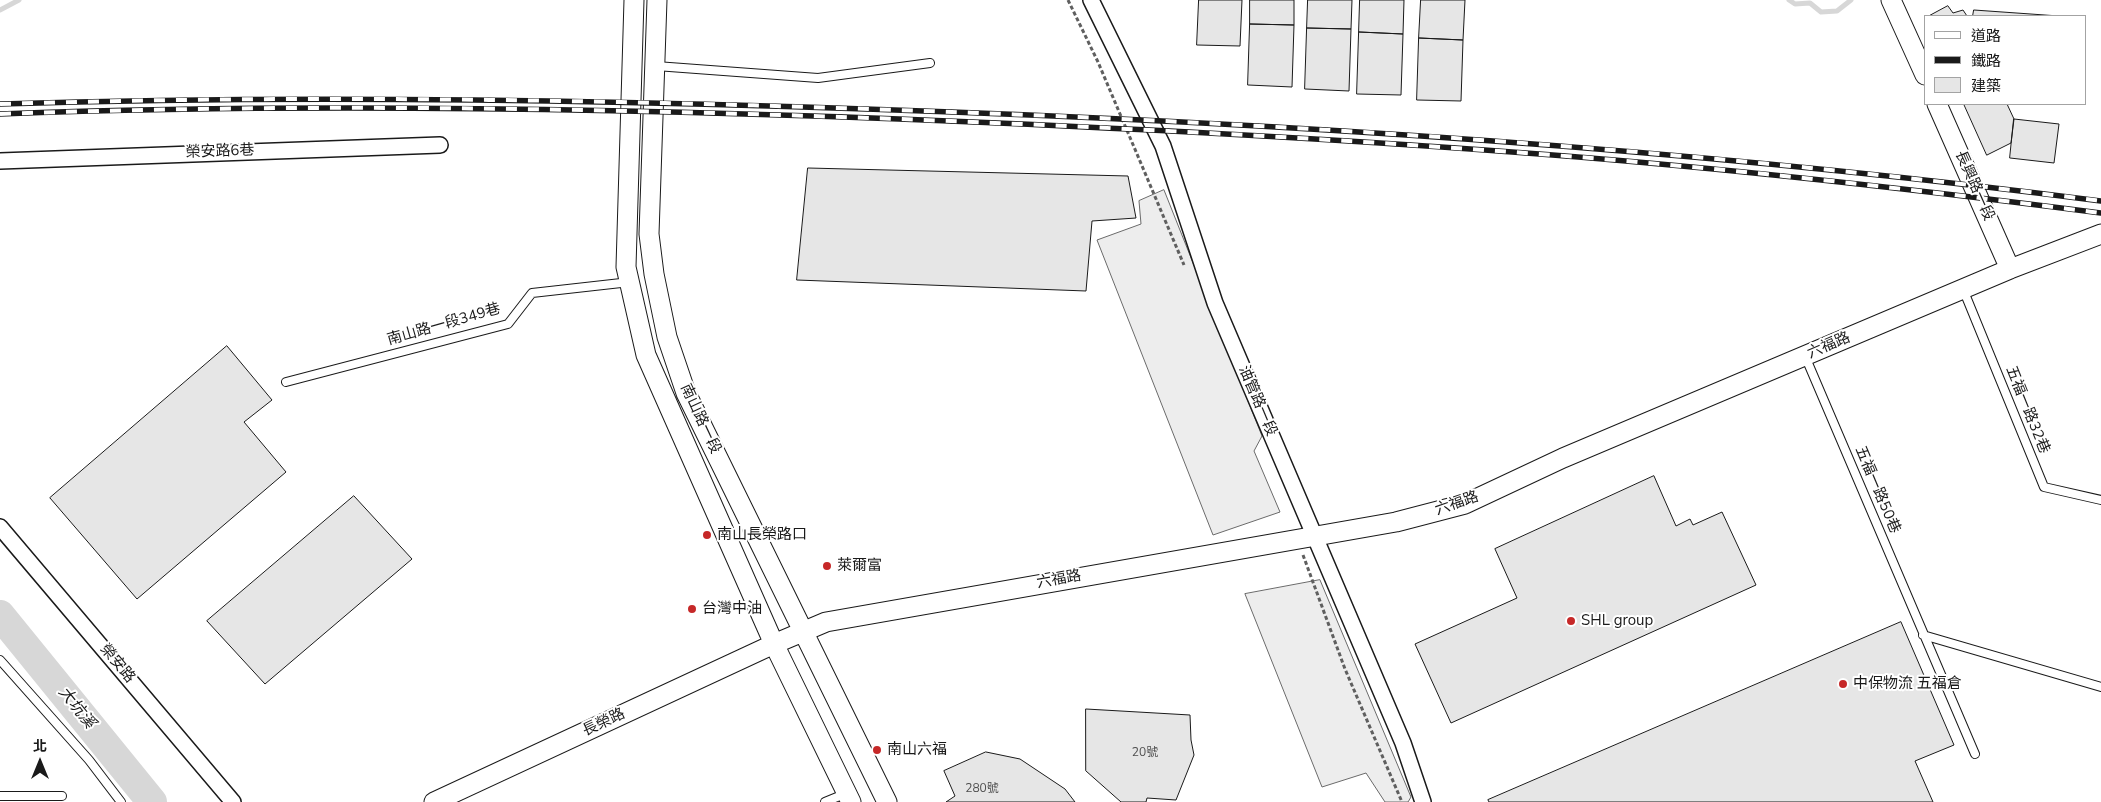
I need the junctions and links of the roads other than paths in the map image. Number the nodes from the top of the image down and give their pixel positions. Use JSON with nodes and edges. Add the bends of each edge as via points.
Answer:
{"nodes":[{"id":1,"x":634,"y":0,"type":"edge"},
{"id":2,"x":657,"y":0,"type":"edge"},
{"id":3,"x":1091,"y":0,"type":"edge"},
{"id":4,"x":1891,"y":0,"type":"edge"},
{"id":5,"x":930,"y":63,"type":"dead end"},
{"id":6,"x":654,"y":66,"type":"junction"},
{"id":7,"x":1924,"y":73,"type":"edge"},
{"id":8,"x":1937,"y":105,"type":"edge"},
{"id":9,"x":440,"y":145,"type":"dead end"},
{"id":10,"x":0,"y":161,"type":"edge"},
{"id":11,"x":2101,"y":234,"type":"edge"},
{"id":12,"x":2010,"y":268,"type":"junction"},
{"id":13,"x":630,"y":282,"type":"junction"},
{"id":14,"x":1963,"y":289,"type":"junction"},
{"id":15,"x":1805,"y":356,"type":"junction"},
{"id":16,"x":286,"y":382,"type":"dead end"},
{"id":17,"x":2101,"y":500,"type":"edge"},
{"id":18,"x":0,"y":527,"type":"edge"},
{"id":19,"x":1306,"y":537,"type":"junction"},
{"id":20,"x":805,"y":631,"type":"junction"},
{"id":21,"x":1923,"y":635,"type":"junction"},
{"id":22,"x":774,"y":644,"type":"junction"},
{"id":23,"x":0,"y":660,"type":"edge"},
{"id":24,"x":2101,"y":687,"type":"edge"},
{"id":25,"x":1975,"y":754,"type":"dead end"},
{"id":26,"x":0,"y":796,"type":"edge"},
{"id":27,"x":62,"y":796,"type":"dead end"},
{"id":28,"x":849,"y":798,"type":"edge"},
{"id":29,"x":121,"y":802,"type":"edge"},
{"id":30,"x":232,"y":802,"type":"edge"},
{"id":31,"x":434,"y":802,"type":"edge"},
{"id":32,"x":824,"y":802,"type":"edge"},
{"id":33,"x":887,"y":802,"type":"edge"},
{"id":34,"x":1423,"y":802,"type":"edge"}],
"edges":[{"from":1,"to":13,"type":"street","name":"南山路一段","via":[[626,267]]},
{"from":2,"to":6,"type":"street","name":"南山路一段"},
{"from":3,"to":19,"type":"street","name":"油管路一段","via":[[1164,146],[1215,303]]},
{"from":4,"to":7,"type":"street"},
{"from":5,"to":6,"type":"lane","via":[[818,78]]},
{"from":6,"to":20,"type":"street","name":"南山路一段","via":[[650,234],[654,274],[667,337],[686,393]]},
{"from":8,"to":12,"type":"street","name":"長興路一段"},
{"from":9,"to":10,"type":"street","name":"榮安路6巷"},
{"from":11,"to":12,"type":"street","name":"六福路"},
{"from":12,"to":14,"type":"street","name":"六福路"},
{"from":13,"to":16,"type":"lane","name":"南山路一段349巷","via":[[532,293],[508,324]]},
{"from":13,"to":22,"type":"street","name":"南山路一段","via":[[646,355]]},
{"from":14,"to":15,"type":"street","name":"六福路"},
{"from":14,"to":17,"type":"lane","name":"五福一路32巷","via":[[2044,487]]},
{"from":15,"to":19,"type":"street","name":"六福路","via":[[1563,458],[1464,504],[1396,522]]},
{"from":15,"to":21,"type":"lane","name":"五福一路50巷"},
{"from":18,"to":30,"type":"street","name":"榮安路"},
{"from":19,"to":20,"type":"street","name":"六福路","via":[[826,622]]},
{"from":19,"to":34,"type":"street","name":"油管路一段","via":[[1404,743]]},
{"from":20,"to":22,"type":"street","name":"六福路"},
{"from":20,"to":33,"type":"street","name":"南山路一段"},
{"from":21,"to":24,"type":"lane"},
{"from":21,"to":25,"type":"lane","name":"五福一路50巷"},
{"from":22,"to":28,"type":"street","name":"南山路一段"},
{"from":22,"to":31,"type":"street","name":"長榮路"},
{"from":23,"to":29,"type":"lane"},
{"from":26,"to":27,"type":"lane"},
{"from":28,"to":32,"type":"lane"}]}
